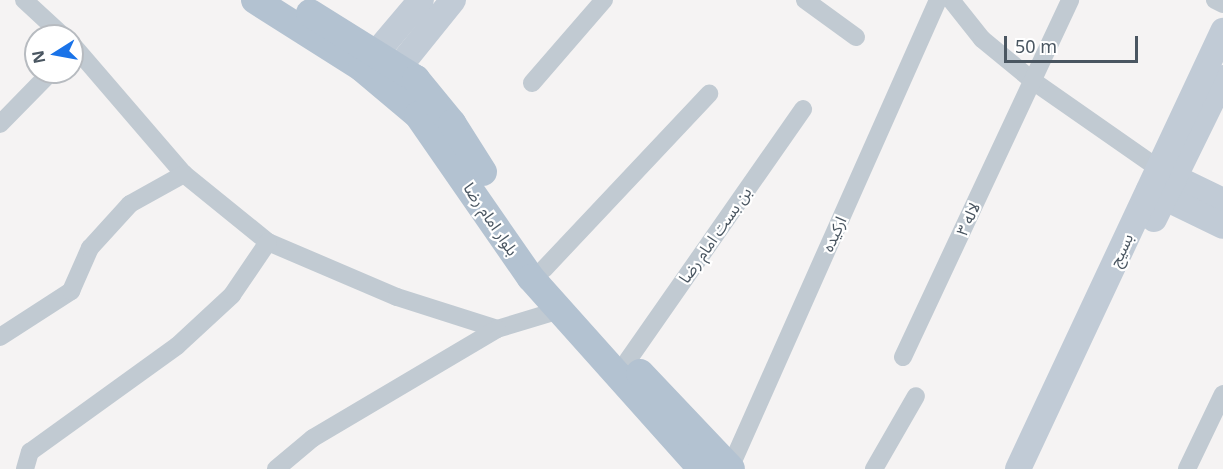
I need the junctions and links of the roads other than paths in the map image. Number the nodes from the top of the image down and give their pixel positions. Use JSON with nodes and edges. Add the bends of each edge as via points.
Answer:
{"nodes":[{"id":1,"x":24,"y":0,"type":"edge"},
{"id":2,"x":255,"y":0,"type":"edge"},
{"id":3,"x":287,"y":0,"type":"edge"},
{"id":4,"x":421,"y":0,"type":"edge"},
{"id":5,"x":453,"y":0,"type":"edge"},
{"id":6,"x":604,"y":0,"type":"edge"},
{"id":7,"x":806,"y":0,"type":"edge"},
{"id":8,"x":938,"y":0,"type":"edge"},
{"id":9,"x":951,"y":0,"type":"edge"},
{"id":10,"x":1070,"y":0,"type":"edge"},
{"id":11,"x":1215,"y":0,"type":"edge"},
{"id":12,"x":1223,"y":4,"type":"edge"},
{"id":13,"x":50,"y":24,"type":"edge"},
{"id":14,"x":1223,"y":31,"type":"edge"},
{"id":15,"x":856,"y":37,"type":"dead end"},
{"id":16,"x":84,"y":59,"type":"edge"},
{"id":17,"x":388,"y":60,"type":"junction"},
{"id":18,"x":1223,"y":78,"type":"edge"},
{"id":19,"x":1033,"y":81,"type":"junction"},
{"id":20,"x":532,"y":83,"type":"dead end"},
{"id":21,"x":39,"y":84,"type":"edge"},
{"id":22,"x":709,"y":94,"type":"dead end"},
{"id":23,"x":802,"y":109,"type":"dead end"},
{"id":24,"x":0,"y":124,"type":"edge"},
{"id":25,"x":184,"y":174,"type":"junction"},
{"id":26,"x":1162,"y":184,"type":"junction"},
{"id":27,"x":1223,"y":201,"type":"edge"},
{"id":28,"x":1223,"y":226,"type":"edge"},
{"id":29,"x":268,"y":242,"type":"junction"},
{"id":30,"x":537,"y":274,"type":"junction"},
{"id":31,"x":560,"y":310,"type":"junction"},
{"id":32,"x":585,"y":326,"type":"junction"},
{"id":33,"x":497,"y":329,"type":"junction"},
{"id":34,"x":0,"y":337,"type":"edge"},
{"id":35,"x":903,"y":357,"type":"dead end"},
{"id":36,"x":628,"y":360,"type":"junction"},
{"id":37,"x":1223,"y":394,"type":"edge"},
{"id":38,"x":916,"y":396,"type":"dead end"},
{"id":39,"x":875,"y":468,"type":"edge"},
{"id":40,"x":25,"y":469,"type":"edge"},
{"id":41,"x":276,"y":469,"type":"edge"},
{"id":42,"x":721,"y":469,"type":"edge"},
{"id":43,"x":1018,"y":469,"type":"edge"},
{"id":44,"x":1036,"y":469,"type":"edge"},
{"id":45,"x":1186,"y":469,"type":"edge"}],
"edges":[{"from":1,"to":13,"type":"street"},
{"from":2,"to":30,"type":"main road","name":"بلوار امام رضا","via":[[362,68],[418,115]]},
{"from":3,"to":17,"type":"main road","name":"بلوار امام رضا"},
{"from":4,"to":17,"type":"street"},
{"from":5,"to":17,"type":"street"},
{"from":6,"to":20,"type":"street"},
{"from":7,"to":15,"type":"street"},
{"from":8,"to":42,"type":"street","name":"ارکیده"},
{"from":9,"to":19,"type":"street","via":[[982,39]]},
{"from":10,"to":19,"type":"street","name":"لاله ۳"},
{"from":11,"to":12,"type":"street"},
{"from":14,"to":26,"type":"street","name":"بسیج"},
{"from":16,"to":25,"type":"street"},
{"from":17,"to":30,"type":"main road","name":"بلوار امام رضا","via":[[416,79],[452,123]]},
{"from":18,"to":26,"type":"street","name":"بسیج"},
{"from":19,"to":26,"type":"street"},
{"from":19,"to":35,"type":"street","name":"لاله ۳"},
{"from":21,"to":24,"type":"street"},
{"from":22,"to":30,"type":"street"},
{"from":23,"to":36,"type":"street","name":"بن بست امام رضا"},
{"from":25,"to":29,"type":"street"},
{"from":25,"to":34,"type":"street","via":[[130,204],[90,248],[71,291]]},
{"from":26,"to":27,"type":"street"},
{"from":26,"to":28,"type":"street"},
{"from":26,"to":43,"type":"street","name":"بسیج"},
{"from":26,"to":44,"type":"street","name":"بسیج"},
{"from":29,"to":33,"type":"street","via":[[397,297]]},
{"from":29,"to":40,"type":"street","via":[[224,302],[177,346],[30,452]]},
{"from":30,"to":31,"type":"main road","name":"بلوار امام رضا"},
{"from":30,"to":32,"type":"main road","name":"بلوار امام رضا"},
{"from":31,"to":32,"type":"main road","name":"بلوار امام رضا"},
{"from":31,"to":33,"type":"street"},
{"from":32,"to":36,"type":"main road","name":"بلوار امام رضا"},
{"from":32,"to":42,"type":"main road","name":"بلوار امام رضا"},
{"from":33,"to":41,"type":"street","via":[[313,438]]},
{"from":36,"to":42,"type":"main road","name":"بلوار امام رضا"},
{"from":37,"to":45,"type":"street"},
{"from":38,"to":39,"type":"street"}]}
